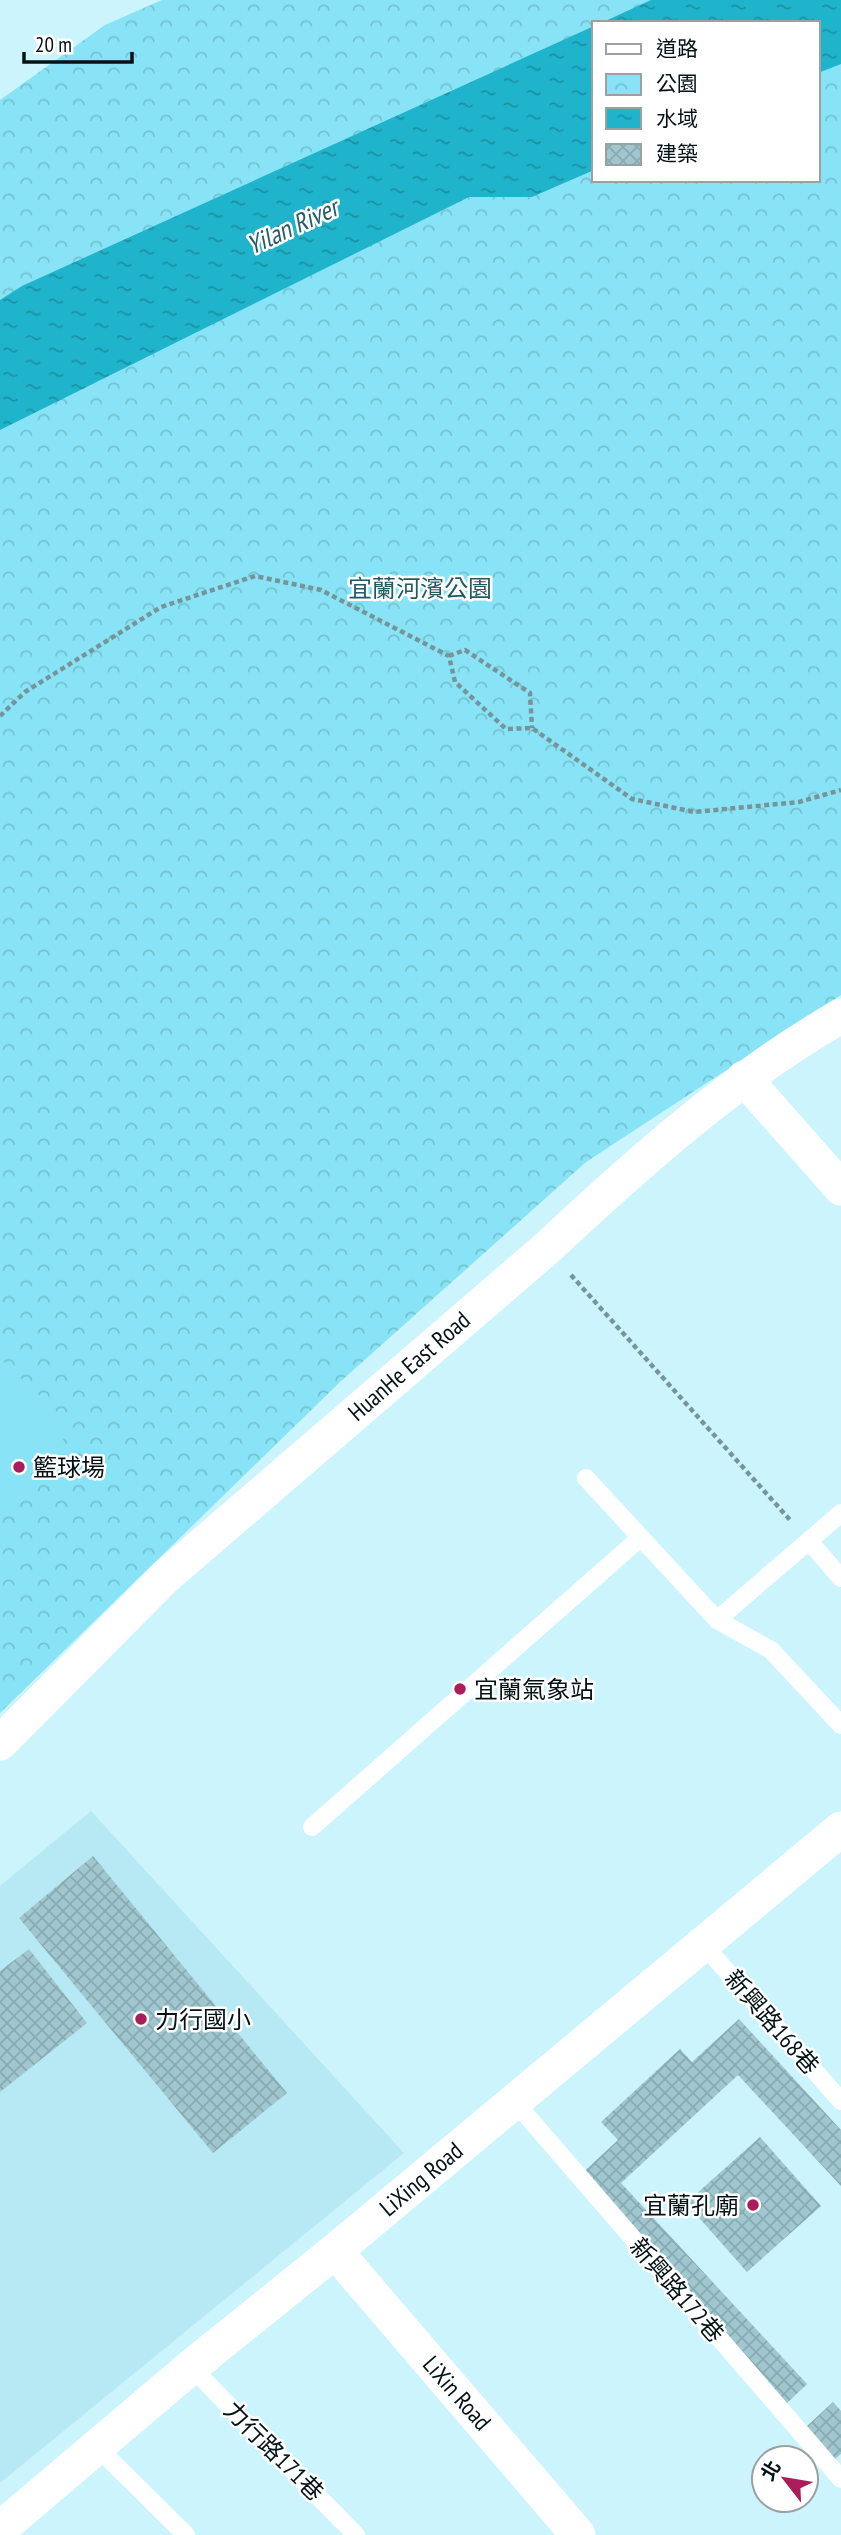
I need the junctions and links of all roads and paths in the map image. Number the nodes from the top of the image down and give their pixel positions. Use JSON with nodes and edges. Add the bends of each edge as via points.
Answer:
{"nodes":[{"id":1,"x":449,"y":656,"type":"junction"},
{"id":2,"x":0,"y":716,"type":"edge"},
{"id":3,"x":532,"y":728,"type":"junction"},
{"id":4,"x":841,"y":790,"type":"edge"},
{"id":5,"x":841,"y":1016,"type":"edge"},
{"id":6,"x":744,"y":1078,"type":"junction"},
{"id":7,"x":841,"y":1188,"type":"edge"},
{"id":8,"x":547,"y":1248,"type":"junction"},
{"id":9,"x":586,"y":1478,"type":"dead end"},
{"id":10,"x":841,"y":1513,"type":"edge"},
{"id":11,"x":640,"y":1538,"type":"junction"},
{"id":12,"x":809,"y":1541,"type":"junction"},
{"id":13,"x":841,"y":1578,"type":"edge"},
{"id":14,"x":717,"y":1620,"type":"junction"},
{"id":15,"x":841,"y":1725,"type":"edge"},
{"id":16,"x":0,"y":1743,"type":"edge"},
{"id":17,"x":312,"y":1827,"type":"dead end"},
{"id":18,"x":841,"y":1829,"type":"edge"},
{"id":19,"x":702,"y":1943,"type":"junction"},
{"id":20,"x":514,"y":2101,"type":"junction"},
{"id":21,"x":841,"y":2101,"type":"edge"},
{"id":22,"x":335,"y":2251,"type":"junction"},
{"id":23,"x":191,"y":2367,"type":"junction"},
{"id":24,"x":97,"y":2447,"type":"junction"},
{"id":25,"x":841,"y":2479,"type":"edge"},
{"id":26,"x":0,"y":2529,"type":"edge"},
{"id":27,"x":186,"y":2535,"type":"edge"},
{"id":28,"x":356,"y":2535,"type":"edge"},
{"id":29,"x":578,"y":2535,"type":"edge"}],
"edges":[{"from":1,"to":2,"type":"path","via":[[321,590],[254,576],[161,607],[25,692]]},
{"from":1,"to":3,"type":"path","via":[[455,682],[506,729]]},
{"from":1,"to":3,"type":"path","via":[[465,650],[530,693]]},
{"from":3,"to":4,"type":"path","via":[[632,799],[681,810],[799,802]]},
{"from":5,"to":6,"type":"street","name":"HuanHe East Road"},
{"from":6,"to":7,"type":"street"},
{"from":6,"to":8,"type":"street","name":"HuanHe East Road"},
{"from":8,"to":12,"type":"path"},
{"from":8,"to":16,"type":"street","name":"HuanHe East Road","via":[[165,1577]]},
{"from":9,"to":11,"type":"lane"},
{"from":10,"to":12,"type":"lane"},
{"from":11,"to":14,"type":"lane"},
{"from":11,"to":17,"type":"lane"},
{"from":12,"to":13,"type":"lane"},
{"from":12,"to":14,"type":"lane"},
{"from":14,"to":15,"type":"lane","via":[[771,1650]]},
{"from":18,"to":19,"type":"street","name":"LiXing Road"},
{"from":19,"to":20,"type":"street","name":"LiXing Road"},
{"from":19,"to":21,"type":"lane","name":"新興路168巷"},
{"from":20,"to":22,"type":"street","name":"LiXing Road"},
{"from":20,"to":25,"type":"lane","name":"新興路172巷"},
{"from":22,"to":23,"type":"street","name":"LiXing Road"},
{"from":22,"to":29,"type":"street","name":"LiXin Road"},
{"from":23,"to":24,"type":"street","name":"LiXing Road"},
{"from":23,"to":28,"type":"lane","name":"力行路171巷"},
{"from":24,"to":26,"type":"street","name":"LiXing Road"},
{"from":24,"to":27,"type":"lane"}]}
